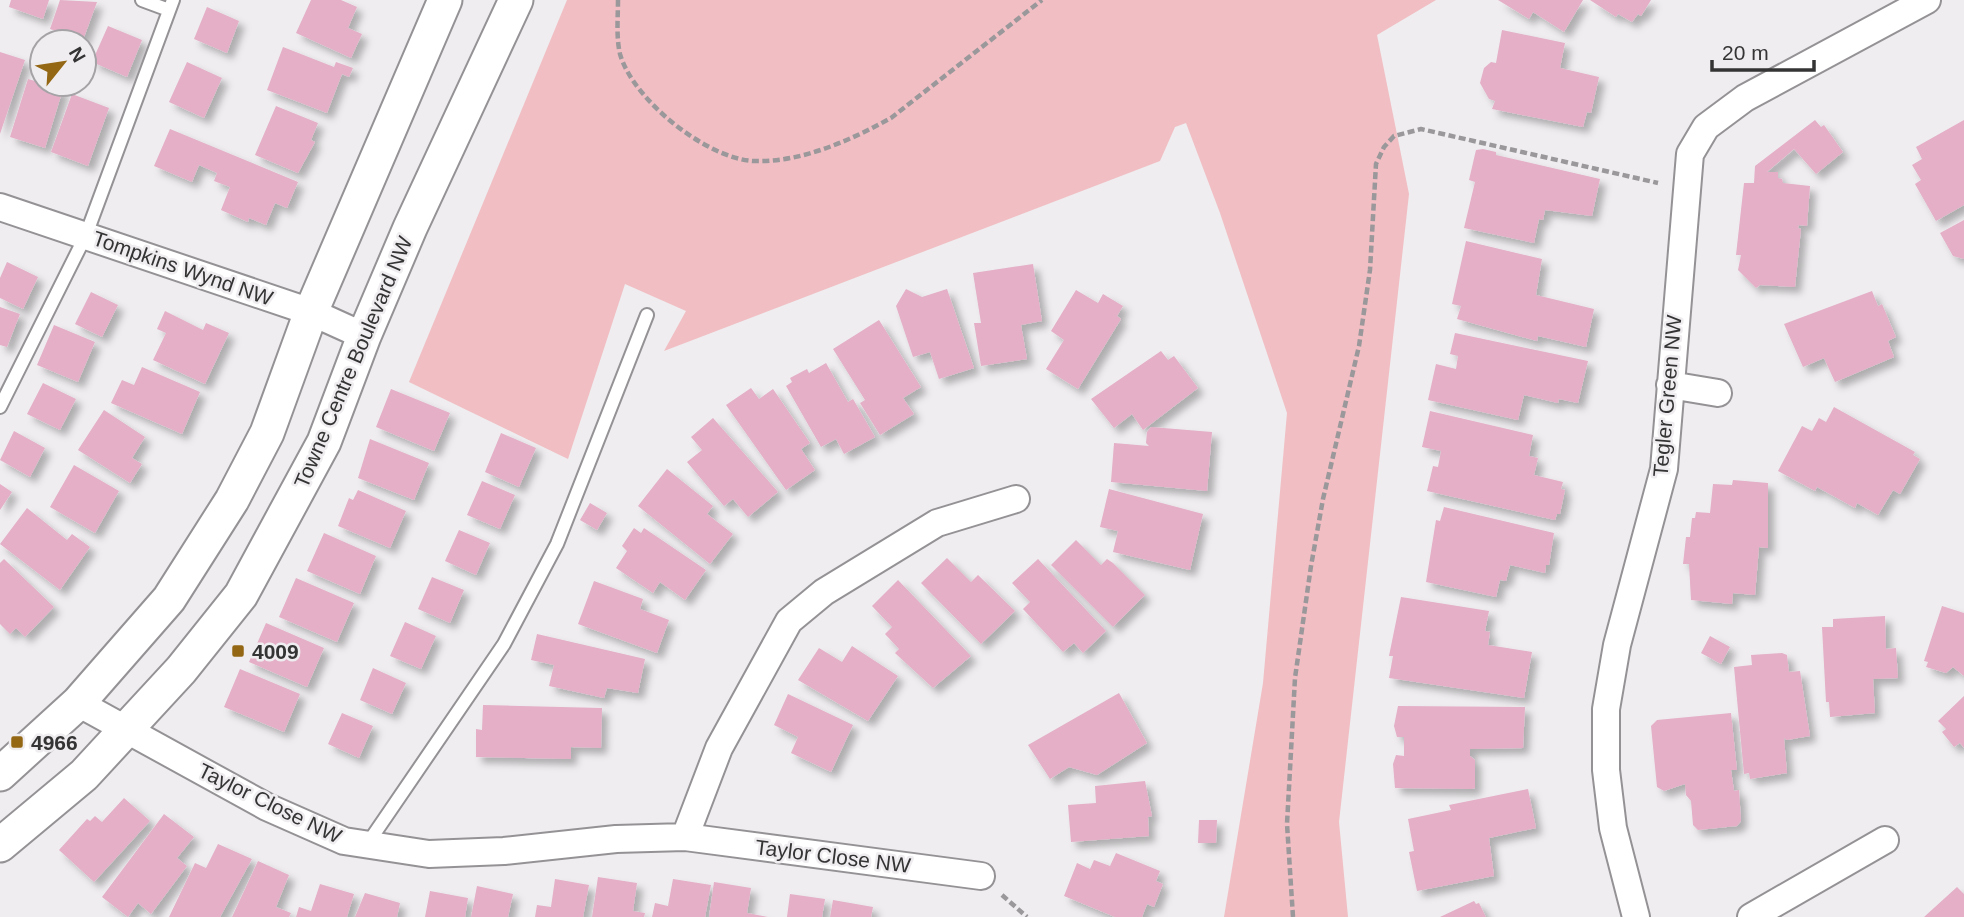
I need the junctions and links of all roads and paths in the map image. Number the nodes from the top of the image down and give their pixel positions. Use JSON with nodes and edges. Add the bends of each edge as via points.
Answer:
{"nodes":[{"id":1,"x":142,"y":0,"type":"edge"},
{"id":2,"x":445,"y":0,"type":"edge"},
{"id":3,"x":516,"y":0,"type":"edge"},
{"id":4,"x":618,"y":0,"type":"edge"},
{"id":5,"x":1042,"y":0,"type":"edge"},
{"id":6,"x":1927,"y":0,"type":"edge"},
{"id":7,"x":171,"y":5,"type":"edge"},
{"id":8,"x":1684,"y":189,"type":"junction"},
{"id":9,"x":0,"y":207,"type":"edge"},
{"id":10,"x":86,"y":235,"type":"junction"},
{"id":11,"x":310,"y":312,"type":"junction"},
{"id":12,"x":647,"y":314,"type":"dead end"},
{"id":13,"x":364,"y":336,"type":"junction"},
{"id":14,"x":1670,"y":385,"type":"junction"},
{"id":15,"x":1718,"y":393,"type":"dead end"},
{"id":16,"x":0,"y":407,"type":"edge"},
{"id":17,"x":1016,"y":499,"type":"dead end"},
{"id":18,"x":78,"y":703,"type":"junction"},
{"id":19,"x":127,"y":730,"type":"junction"},
{"id":20,"x":0,"y":774,"type":"edge"},
{"id":21,"x":685,"y":837,"type":"junction"},
{"id":22,"x":1885,"y":840,"type":"dead end"},
{"id":23,"x":368,"y":843,"type":"junction"},
{"id":24,"x":0,"y":845,"type":"edge"},
{"id":25,"x":981,"y":876,"type":"dead end"},
{"id":26,"x":1293,"y":917,"type":"edge"},
{"id":27,"x":1636,"y":917,"type":"edge"},
{"id":28,"x":1751,"y":917,"type":"edge"}],
"edges":[{"from":1,"to":7,"type":"lane"},
{"from":2,"to":11,"type":"street"},
{"from":3,"to":13,"type":"street","name":"Towne Centre Boulevard NW"},
{"from":4,"to":5,"type":"path","via":[[620,53],[641,90],[708,147],[751,161],[802,153],[866,132],[902,110]]},
{"from":6,"to":8,"type":"street","name":"Tegler Green NW","via":[[1745,98],[1706,127],[1690,153]]},
{"from":7,"to":10,"type":"lane"},
{"from":8,"to":14,"type":"street","name":"Tegler Green NW"},
{"from":8,"to":26,"type":"path","via":[[1421,129],[1394,136],[1384,147],[1373,182],[1370,271],[1359,346],[1323,499],[1295,678],[1287,824]]},
{"from":9,"to":10,"type":"street","name":"Tompkins Wynd NW"},
{"from":10,"to":11,"type":"street","name":"Tompkins Wynd NW"},
{"from":10,"to":16,"type":"lane"},
{"from":11,"to":13,"type":"street","name":"Tompkins Wynd NW"},
{"from":11,"to":18,"type":"street","via":[[267,433],[225,510],[169,599]]},
{"from":12,"to":23,"type":"lane","via":[[551,555],[504,644]]},
{"from":13,"to":19,"type":"street","name":"Towne Centre Boulevard NW","via":[[324,442],[242,596]]},
{"from":14,"to":15,"type":"street"},
{"from":14,"to":27,"type":"street","name":"Tegler Green NW","via":[[1664,469],[1617,645],[1606,709],[1606,771],[1613,828]]},
{"from":17,"to":21,"type":"street","via":[[937,523],[824,592],[789,621],[719,748]]},
{"from":18,"to":19,"type":"street","name":"Taylor Close NW"},
{"from":18,"to":20,"type":"street"},
{"from":19,"to":23,"type":"street","name":"Taylor Close NW","via":[[267,807],[344,841]]},
{"from":19,"to":24,"type":"street","name":"Towne Centre Boulevard NW","via":[[84,775]]},
{"from":21,"to":23,"type":"street","name":"Taylor Close NW","via":[[429,855]]},
{"from":21,"to":25,"type":"street","name":"Taylor Close NW"},
{"from":22,"to":28,"type":"street"}]}
